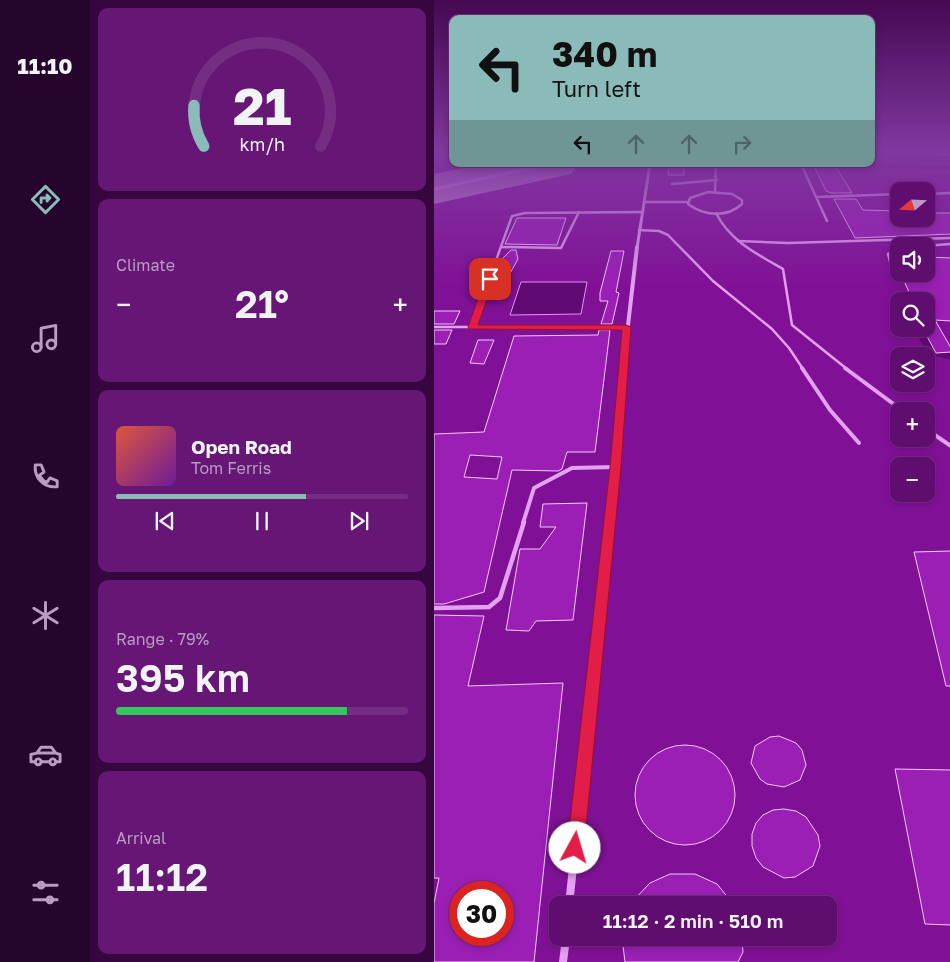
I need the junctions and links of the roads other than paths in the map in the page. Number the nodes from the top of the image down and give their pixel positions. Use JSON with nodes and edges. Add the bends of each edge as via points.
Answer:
{"nodes":[{"id":1,"x":645,"y":196,"type":"edge"},
{"id":2,"x":693,"y":196,"type":"edge"},
{"id":3,"x":735,"y":196,"type":"edge"},
{"id":4,"x":817,"y":196,"type":"joint"},
{"id":5,"x":821,"y":196,"type":"edge"},
{"id":6,"x":644,"y":202,"type":"junction"},
{"id":7,"x":688,"y":202,"type":"junction"},
{"id":8,"x":579,"y":212,"type":"junction"},
{"id":9,"x":642,"y":212,"type":"junction"},
{"id":10,"x":716,"y":213,"type":"junction"},
{"id":11,"x":827,"y":221,"type":"dead end"},
{"id":12,"x":639,"y":230,"type":"junction"},
{"id":13,"x":950,"y":238,"type":"edge"},
{"id":14,"x":736,"y":241,"type":"junction"},
{"id":15,"x":950,"y":244,"type":"edge"},
{"id":16,"x":935,"y":245,"type":"edge"},
{"id":17,"x":501,"y":247,"type":"junction"},
{"id":18,"x":434,"y":327,"type":"edge"},
{"id":19,"x":472,"y":327,"type":"junction"},
{"id":20,"x":626,"y":327,"type":"junction"},
{"id":21,"x":891,"y":402,"type":"edge"},
{"id":22,"x":935,"y":435,"type":"edge"},
{"id":23,"x":859,"y":443,"type":"dead end"},
{"id":24,"x":950,"y":446,"type":"edge"},
{"id":25,"x":615,"y":467,"type":"junction"},
{"id":26,"x":434,"y":608,"type":"edge"},
{"id":27,"x":570,"y":896,"type":"edge"},
{"id":28,"x":565,"y":946,"type":"edge"},
{"id":29,"x":563,"y":962,"type":"edge"}],
"edges":[{"from":1,"to":6,"type":"street"},
{"from":2,"to":7,"type":"lane"},
{"from":3,"to":10,"type":"lane","via":[[742,200],[742,204],[733,210]]},
{"from":4,"to":5,"type":"lane"},
{"from":4,"to":11,"type":"lane"},
{"from":6,"to":7,"type":"lane"},
{"from":6,"to":9,"type":"street"},
{"from":7,"to":10,"type":"lane","via":[[698,211]]},
{"from":8,"to":9,"type":"lane"},
{"from":8,"to":17,"type":"lane","via":[[561,248]]},
{"from":8,"to":17,"type":"lane","via":[[518,213],[512,216]]},
{"from":9,"to":12,"type":"street"},
{"from":10,"to":14,"type":"lane","via":[[720,226]]},
{"from":12,"to":20,"type":"street"},
{"from":12,"to":23,"type":"lane","via":[[668,235],[713,281],[772,329],[789,348],[830,410]]},
{"from":13,"to":14,"type":"lane","via":[[788,243]]},
{"from":14,"to":21,"type":"lane","via":[[783,269],[792,325]]},
{"from":15,"to":16,"type":"lane"},
{"from":17,"to":19,"type":"lane"},
{"from":18,"to":19,"type":"lane"},
{"from":19,"to":20,"type":"lane"},
{"from":20,"to":25,"type":"street"},
{"from":22,"to":24,"type":"lane"},
{"from":25,"to":26,"type":"lane","via":[[572,468],[534,488],[500,598],[489,607]]},
{"from":25,"to":27,"type":"street"},
{"from":28,"to":29,"type":"street"}]}
